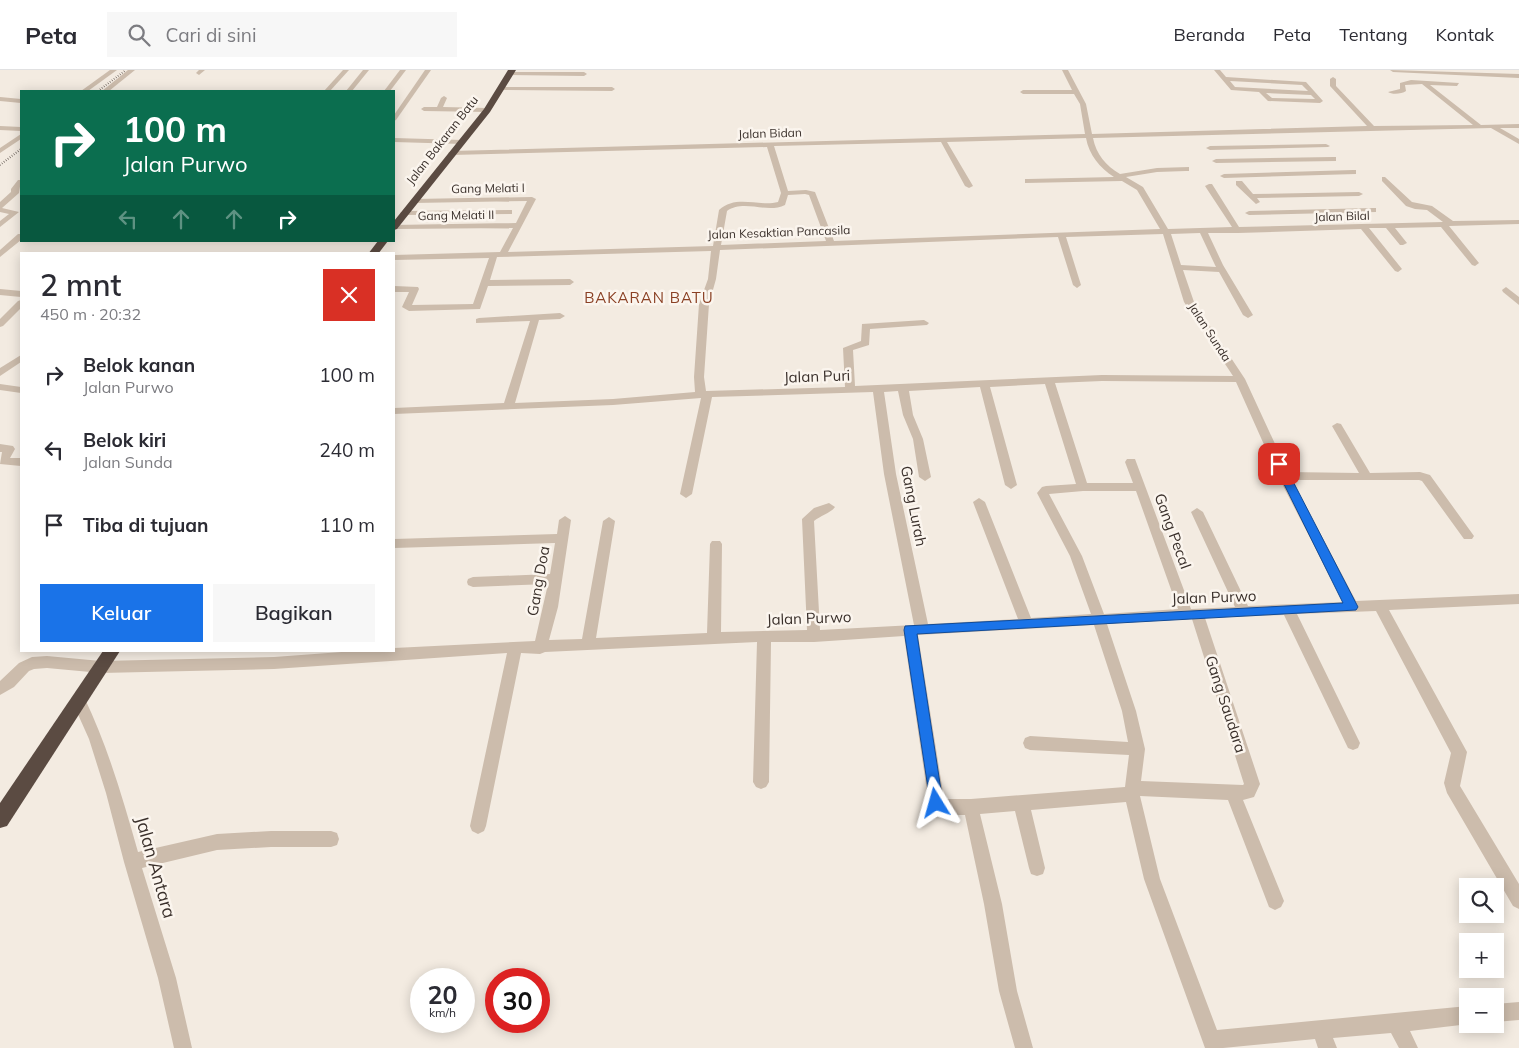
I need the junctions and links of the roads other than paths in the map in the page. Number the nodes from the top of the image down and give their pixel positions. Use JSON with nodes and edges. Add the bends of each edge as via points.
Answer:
{"nodes":[{"id":1,"x":114,"y":70,"type":"edge"},
{"id":2,"x":132,"y":70,"type":"edge"},
{"id":3,"x":346,"y":70,"type":"edge"},
{"id":4,"x":366,"y":70,"type":"edge"},
{"id":5,"x":402,"y":70,"type":"edge"},
{"id":6,"x":428,"y":70,"type":"edge"},
{"id":7,"x":1065,"y":70,"type":"edge"},
{"id":8,"x":1217,"y":70,"type":"edge"},
{"id":9,"x":1393,"y":70,"type":"edge"},
{"id":10,"x":1400,"y":70,"type":"edge"},
{"id":11,"x":511,"y":72,"type":"edge"},
{"id":12,"x":560,"y":72,"type":"edge"},
{"id":13,"x":584,"y":72,"type":"edge"},
{"id":14,"x":1519,"y":76,"type":"edge"},
{"id":15,"x":1223,"y":79,"type":"junction"},
{"id":16,"x":1333,"y":79,"type":"dead end"},
{"id":17,"x":1411,"y":82,"type":"junction"},
{"id":18,"x":1424,"y":82,"type":"junction"},
{"id":19,"x":1457,"y":84,"type":"dead end"},
{"id":20,"x":553,"y":86,"type":"dead end"},
{"id":21,"x":579,"y":86,"type":"dead end"},
{"id":22,"x":500,"y":89,"type":"junction"},
{"id":23,"x":612,"y":89,"type":"dead end"},
{"id":24,"x":85,"y":90,"type":"edge"},
{"id":25,"x":106,"y":90,"type":"edge"},
{"id":26,"x":328,"y":90,"type":"edge"},
{"id":27,"x":350,"y":90,"type":"edge"},
{"id":28,"x":388,"y":90,"type":"edge"},
{"id":29,"x":1261,"y":91,"type":"junction"},
{"id":30,"x":1023,"y":92,"type":"dead end"},
{"id":31,"x":1078,"y":92,"type":"junction"},
{"id":32,"x":1391,"y":92,"type":"dead end"},
{"id":33,"x":1313,"y":93,"type":"junction"},
{"id":34,"x":444,"y":98,"type":"dead end"},
{"id":35,"x":0,"y":99,"type":"edge"},
{"id":36,"x":20,"y":101,"type":"edge"},
{"id":37,"x":424,"y":109,"type":"dead end"},
{"id":38,"x":439,"y":109,"type":"junction"},
{"id":39,"x":487,"y":110,"type":"junction"},
{"id":40,"x":395,"y":118,"type":"edge"},
{"id":41,"x":1519,"y":126,"type":"edge"},
{"id":42,"x":1491,"y":127,"type":"junction"},
{"id":43,"x":0,"y":128,"type":"edge"},
{"id":44,"x":1481,"y":128,"type":"junction"},
{"id":45,"x":20,"y":129,"type":"edge"},
{"id":46,"x":1374,"y":129,"type":"junction"},
{"id":47,"x":1246,"y":132,"type":"junction"},
{"id":48,"x":20,"y":137,"type":"edge"},
{"id":49,"x":1089,"y":137,"type":"junction"},
{"id":50,"x":395,"y":140,"type":"edge"},
{"id":51,"x":943,"y":140,"type":"junction"},
{"id":52,"x":462,"y":142,"type":"junction"},
{"id":53,"x":1519,"y":142,"type":"edge"},
{"id":54,"x":770,"y":144,"type":"junction"},
{"id":55,"x":1326,"y":146,"type":"dead end"},
{"id":56,"x":1266,"y":147,"type":"junction"},
{"id":57,"x":1210,"y":148,"type":"dead end"},
{"id":58,"x":1235,"y":148,"type":"junction"},
{"id":59,"x":0,"y":152,"type":"edge"},
{"id":60,"x":452,"y":153,"type":"junction"},
{"id":61,"x":1333,"y":159,"type":"dead end"},
{"id":62,"x":1243,"y":161,"type":"junction"},
{"id":63,"x":1216,"y":162,"type":"dead end"},
{"id":64,"x":1186,"y":168,"type":"dead end"},
{"id":65,"x":1353,"y":172,"type":"dead end"},
{"id":66,"x":1294,"y":174,"type":"junction"},
{"id":67,"x":1253,"y":175,"type":"junction"},
{"id":68,"x":1224,"y":176,"type":"dead end"},
{"id":69,"x":1122,"y":177,"type":"junction"},
{"id":70,"x":1385,"y":178,"type":"dead end"},
{"id":71,"x":1028,"y":181,"type":"dead end"},
{"id":72,"x":20,"y":183,"type":"edge"},
{"id":73,"x":1239,"y":183,"type":"dead end"},
{"id":74,"x":969,"y":186,"type":"dead end"},
{"id":75,"x":1209,"y":186,"type":"dead end"},
{"id":76,"x":1275,"y":186,"type":"dead end"},
{"id":77,"x":785,"y":193,"type":"junction"},
{"id":78,"x":1342,"y":194,"type":"junction"},
{"id":79,"x":1358,"y":194,"type":"dead end"},
{"id":80,"x":1318,"y":195,"type":"junction"},
{"id":81,"x":1252,"y":196,"type":"junction"},
{"id":82,"x":1285,"y":196,"type":"junction"},
{"id":83,"x":414,"y":201,"type":"junction"},
{"id":84,"x":0,"y":206,"type":"edge"},
{"id":85,"x":0,"y":210,"type":"edge"},
{"id":86,"x":1359,"y":210,"type":"junction"},
{"id":87,"x":1373,"y":210,"type":"dead end"},
{"id":88,"x":509,"y":212,"type":"dead end"},
{"id":89,"x":1308,"y":212,"type":"junction"},
{"id":90,"x":1249,"y":213,"type":"dead end"},
{"id":91,"x":1266,"y":213,"type":"junction"},
{"id":92,"x":397,"y":221,"type":"edge"},
{"id":93,"x":1519,"y":222,"type":"edge"},
{"id":94,"x":1447,"y":224,"type":"junction"},
{"id":95,"x":0,"y":225,"type":"edge"},
{"id":96,"x":518,"y":225,"type":"junction"},
{"id":97,"x":1363,"y":226,"type":"junction"},
{"id":98,"x":1390,"y":226,"type":"junction"},
{"id":99,"x":1325,"y":228,"type":"junction"},
{"id":100,"x":1238,"y":231,"type":"junction"},
{"id":101,"x":1166,"y":232,"type":"junction"},
{"id":102,"x":1204,"y":232,"type":"junction"},
{"id":103,"x":1061,"y":234,"type":"junction"},
{"id":104,"x":20,"y":237,"type":"edge"},
{"id":105,"x":382,"y":242,"type":"edge"},
{"id":106,"x":831,"y":243,"type":"junction"},
{"id":107,"x":1403,"y":243,"type":"dead end"},
{"id":108,"x":717,"y":247,"type":"junction"},
{"id":109,"x":375,"y":252,"type":"edge"},
{"id":110,"x":0,"y":254,"type":"edge"},
{"id":111,"x":498,"y":255,"type":"junction"},
{"id":112,"x":395,"y":257,"type":"edge"},
{"id":113,"x":1475,"y":263,"type":"dead end"},
{"id":114,"x":1178,"y":267,"type":"junction"},
{"id":115,"x":1398,"y":269,"type":"dead end"},
{"id":116,"x":1222,"y":270,"type":"junction"},
{"id":117,"x":570,"y":282,"type":"dead end"},
{"id":118,"x":484,"y":283,"type":"junction"},
{"id":119,"x":1077,"y":285,"type":"dead end"},
{"id":120,"x":395,"y":289,"type":"edge"},
{"id":121,"x":1506,"y":290,"type":"dead end"},
{"id":122,"x":0,"y":292,"type":"edge"},
{"id":123,"x":20,"y":294,"type":"edge"},
{"id":124,"x":1519,"y":302,"type":"edge"},
{"id":125,"x":20,"y":304,"type":"edge"},
{"id":126,"x":1248,"y":315,"type":"dead end"},
{"id":127,"x":560,"y":316,"type":"dead end"},
{"id":128,"x":535,"y":318,"type":"junction"},
{"id":129,"x":479,"y":321,"type":"dead end"},
{"id":130,"x":924,"y":323,"type":"dead end"},
{"id":131,"x":0,"y":324,"type":"edge"},
{"id":132,"x":20,"y":359,"type":"edge"},
{"id":133,"x":0,"y":373,"type":"edge"},
{"id":134,"x":1240,"y":379,"type":"junction"},
{"id":135,"x":1049,"y":380,"type":"junction"},
{"id":136,"x":984,"y":384,"type":"junction"},
{"id":137,"x":0,"y":388,"type":"edge"},
{"id":138,"x":903,"y":388,"type":"junction"},
{"id":139,"x":878,"y":389,"type":"junction"},
{"id":140,"x":20,"y":390,"type":"edge"},
{"id":141,"x":850,"y":390,"type":"junction"},
{"id":142,"x":704,"y":395,"type":"junction"},
{"id":143,"x":508,"y":407,"type":"junction"},
{"id":144,"x":395,"y":411,"type":"edge"},
{"id":145,"x":1337,"y":426,"type":"dead end"},
{"id":146,"x":0,"y":448,"type":"edge"},
{"id":147,"x":20,"y":462,"type":"edge"},
{"id":148,"x":1131,"y":462,"type":"dead end"},
{"id":149,"x":925,"y":476,"type":"dead end"},
{"id":150,"x":1284,"y":476,"type":"junction"},
{"id":151,"x":1368,"y":477,"type":"junction"},
{"id":152,"x":1011,"y":485,"type":"dead end"},
{"id":153,"x":1083,"y":487,"type":"junction"},
{"id":154,"x":1139,"y":487,"type":"junction"},
{"id":155,"x":686,"y":494,"type":"dead end"},
{"id":156,"x":979,"y":502,"type":"dead end"},
{"id":157,"x":829,"y":507,"type":"dead end"},
{"id":158,"x":1197,"y":512,"type":"dead end"},
{"id":159,"x":565,"y":520,"type":"dead end"},
{"id":160,"x":609,"y":521,"type":"dead end"},
{"id":161,"x":1468,"y":536,"type":"dead end"},
{"id":162,"x":562,"y":538,"type":"junction"},
{"id":163,"x":395,"y":543,"type":"edge"},
{"id":164,"x":716,"y":544,"type":"dead end"},
{"id":165,"x":555,"y":579,"type":"junction"},
{"id":166,"x":473,"y":582,"type":"dead end"},
{"id":167,"x":1517,"y":601,"type":"edge"},
{"id":168,"x":1380,"y":605,"type":"junction"},
{"id":169,"x":1352,"y":607,"type":"junction"},
{"id":170,"x":1288,"y":610,"type":"junction"},
{"id":171,"x":1244,"y":612,"type":"junction"},
{"id":172,"x":1191,"y":614,"type":"junction"},
{"id":173,"x":1099,"y":619,"type":"junction"},
{"id":174,"x":1027,"y":624,"type":"junction"},
{"id":175,"x":916,"y":629,"type":"junction"},
{"id":176,"x":764,"y":636,"type":"junction"},
{"id":177,"x":814,"y":636,"type":"junction"},
{"id":178,"x":714,"y":639,"type":"junction"},
{"id":179,"x":588,"y":644,"type":"junction"},
{"id":180,"x":514,"y":648,"type":"junction"},
{"id":181,"x":540,"y":648,"type":"junction"},
{"id":182,"x":111,"y":652,"type":"edge"},
{"id":183,"x":276,"y":657,"type":"edge"},
{"id":184,"x":101,"y":668,"type":"junction"},
{"id":185,"x":0,"y":688,"type":"edge"},
{"id":186,"x":79,"y":701,"type":"junction"},
{"id":187,"x":1030,"y":743,"type":"dead end"},
{"id":188,"x":1353,"y":743,"type":"dead end"},
{"id":189,"x":1137,"y":749,"type":"junction"},
{"id":190,"x":761,"y":782,"type":"dead end"},
{"id":191,"x":1133,"y":791,"type":"junction"},
{"id":192,"x":1240,"y":792,"type":"junction"},
{"id":193,"x":1021,"y":802,"type":"junction"},
{"id":194,"x":971,"y":807,"type":"junction"},
{"id":195,"x":0,"y":819,"type":"edge"},
{"id":196,"x":478,"y":826,"type":"dead end"},
{"id":197,"x":330,"y":840,"type":"dead end"},
{"id":198,"x":132,"y":862,"type":"junction"},
{"id":199,"x":1037,"y":868,"type":"dead end"},
{"id":200,"x":1519,"y":900,"type":"edge"},
{"id":201,"x":1275,"y":901,"type":"dead end"},
{"id":202,"x":1519,"y":1010,"type":"edge"},
{"id":203,"x":1504,"y":1012,"type":"edge"},
{"id":204,"x":1459,"y":1016,"type":"edge"},
{"id":205,"x":1396,"y":1022,"type":"junction"},
{"id":206,"x":1320,"y":1030,"type":"junction"},
{"id":207,"x":1212,"y":1044,"type":"edge"},
{"id":208,"x":183,"y":1048,"type":"edge"},
{"id":209,"x":1024,"y":1048,"type":"edge"},
{"id":210,"x":1328,"y":1048,"type":"edge"},
{"id":211,"x":1409,"y":1048,"type":"edge"}],
"edges":[{"from":1,"to":24,"type":"street"},
{"from":2,"to":25,"type":"street"},
{"from":3,"to":26,"type":"street"},
{"from":4,"to":27,"type":"street"},
{"from":5,"to":28,"type":"street"},
{"from":6,"to":40,"type":"street"},
{"from":7,"to":31,"type":"street","name":"Jalan Sunda"},
{"from":8,"to":15,"type":"street"},
{"from":9,"to":10,"type":"street"},
{"from":10,"to":14,"type":"street"},
{"from":10,"to":17,"type":"street"},
{"from":11,"to":12,"type":"street"},
{"from":11,"to":22,"type":"highway","name":"Jalan Bakaran Batu"},
{"from":12,"to":13,"type":"street"},
{"from":12,"to":20,"type":"street"},
{"from":13,"to":21,"type":"street"},
{"from":15,"to":29,"type":"street","via":[[1233,89]]},
{"from":15,"to":33,"type":"street","via":[[1302,82]]},
{"from":16,"to":46,"type":"street","via":[[1333,86]]},
{"from":17,"to":18,"type":"street"},
{"from":17,"to":32,"type":"street","via":[[1402,84],[1403,90]]},
{"from":18,"to":19,"type":"street"},
{"from":18,"to":44,"type":"street"},
{"from":22,"to":23,"type":"street"},
{"from":22,"to":39,"type":"highway","name":"Jalan Bakaran Batu"},
{"from":29,"to":33,"type":"street"},
{"from":29,"to":33,"type":"street","via":[[1270,100],[1320,102]]},
{"from":30,"to":31,"type":"street"},
{"from":31,"to":49,"type":"street","name":"Jalan Sunda"},
{"from":34,"to":38,"type":"street"},
{"from":35,"to":36,"type":"street"},
{"from":37,"to":38,"type":"street"},
{"from":38,"to":39,"type":"street"},
{"from":39,"to":52,"type":"highway","name":"Jalan Bakaran Batu"},
{"from":41,"to":42,"type":"street","name":"Jalan Bidan"},
{"from":42,"to":44,"type":"street","name":"Jalan Bidan"},
{"from":42,"to":53,"type":"street"},
{"from":43,"to":45,"type":"street"},
{"from":44,"to":46,"type":"street","name":"Jalan Bidan"},
{"from":46,"to":47,"type":"street","name":"Jalan Bidan"},
{"from":47,"to":49,"type":"street","name":"Jalan Bidan"},
{"from":47,"to":56,"type":"street"},
{"from":48,"to":59,"type":"street"},
{"from":49,"to":51,"type":"street","name":"Jalan Bidan"},
{"from":49,"to":69,"type":"street","name":"Jalan Sunda","via":[[1092,149],[1104,167]]},
{"from":50,"to":52,"type":"street"},
{"from":51,"to":54,"type":"street","name":"Jalan Bidan"},
{"from":51,"to":74,"type":"street"},
{"from":52,"to":60,"type":"highway","name":"Jalan Bakaran Batu"},
{"from":54,"to":60,"type":"street","name":"Jalan Bidan"},
{"from":54,"to":77,"type":"street"},
{"from":55,"to":56,"type":"street"},
{"from":56,"to":58,"type":"street"},
{"from":57,"to":58,"type":"street"},
{"from":58,"to":62,"type":"street"},
{"from":60,"to":83,"type":"highway","name":"Jalan Bakaran Batu"},
{"from":61,"to":62,"type":"street"},
{"from":62,"to":63,"type":"street"},
{"from":62,"to":67,"type":"street"},
{"from":64,"to":69,"type":"street"},
{"from":65,"to":66,"type":"street"},
{"from":66,"to":67,"type":"street"},
{"from":66,"to":80,"type":"street"},
{"from":67,"to":68,"type":"street"},
{"from":69,"to":71,"type":"street"},
{"from":69,"to":101,"type":"street","name":"Jalan Sunda","via":[[1143,193]]},
{"from":70,"to":94,"type":"street","via":[[1409,204],[1429,208]]},
{"from":72,"to":84,"type":"street","via":[[13,197]]},
{"from":73,"to":81,"type":"street"},
{"from":75,"to":100,"type":"street"},
{"from":76,"to":82,"type":"street"},
{"from":77,"to":106,"type":"street","via":[[812,194]]},
{"from":77,"to":108,"type":"street","via":[[778,205],[725,208]]},
{"from":78,"to":79,"type":"street"},
{"from":78,"to":80,"type":"street"},
{"from":78,"to":86,"type":"street"},
{"from":80,"to":82,"type":"street"},
{"from":81,"to":82,"type":"street"},
{"from":81,"to":91,"type":"street"},
{"from":83,"to":92,"type":"highway","name":"Jalan Bakaran Batu"},
{"from":83,"to":96,"type":"street","name":"Gang Melati I","via":[[532,199]]},
{"from":85,"to":95,"type":"street","via":[[15,212]]},
{"from":86,"to":87,"type":"street"},
{"from":86,"to":89,"type":"street"},
{"from":88,"to":92,"type":"street"},
{"from":89,"to":91,"type":"street"},
{"from":89,"to":99,"type":"street"},
{"from":90,"to":91,"type":"street"},
{"from":92,"to":96,"type":"street","name":"Gang Melati II"},
{"from":93,"to":94,"type":"street","name":"Jalan Bilal"},
{"from":94,"to":98,"type":"street","name":"Jalan Bilal"},
{"from":94,"to":113,"type":"street"},
{"from":96,"to":111,"type":"street"},
{"from":97,"to":98,"type":"street","name":"Jalan Bilal"},
{"from":97,"to":99,"type":"street","name":"Jalan Bilal"},
{"from":97,"to":115,"type":"street"},
{"from":98,"to":107,"type":"street"},
{"from":99,"to":100,"type":"street","name":"Jalan Bilal"},
{"from":100,"to":102,"type":"street","name":"Jalan Bilal"},
{"from":101,"to":102,"type":"street","name":"Jalan Bilal"},
{"from":101,"to":103,"type":"street","name":"Jalan Kesaktian Pancasila"},
{"from":101,"to":114,"type":"street","name":"Jalan Sunda"},
{"from":102,"to":116,"type":"street"},
{"from":103,"to":106,"type":"street","name":"Jalan Kesaktian Pancasila"},
{"from":103,"to":119,"type":"street"},
{"from":104,"to":110,"type":"street"},
{"from":105,"to":109,"type":"highway"},
{"from":106,"to":108,"type":"street","name":"Jalan Kesaktian Pancasila"},
{"from":108,"to":111,"type":"street","name":"Jalan Kesaktian Pancasila"},
{"from":108,"to":142,"type":"street","via":[[711,285],[704,304],[699,377]]},
{"from":111,"to":112,"type":"street","name":"Jalan Kesaktian Pancasila"},
{"from":111,"to":118,"type":"street"},
{"from":114,"to":116,"type":"street"},
{"from":114,"to":134,"type":"street","name":"Jalan Sunda","via":[[1189,302]]},
{"from":116,"to":126,"type":"street"},
{"from":117,"to":118,"type":"street"},
{"from":118,"to":120,"type":"street","via":[[477,306],[407,308],[415,289]]},
{"from":121,"to":124,"type":"street"},
{"from":122,"to":123,"type":"street"},
{"from":125,"to":131,"type":"street"},
{"from":127,"to":128,"type":"street"},
{"from":128,"to":129,"type":"street"},
{"from":128,"to":143,"type":"street"},
{"from":130,"to":141,"type":"street","via":[[865,325],[867,343],[848,348]]},
{"from":132,"to":133,"type":"street"},
{"from":134,"to":135,"type":"street","name":"Jalan Puri"},
{"from":134,"to":150,"type":"street","name":"Jalan Sunda"},
{"from":135,"to":136,"type":"street","name":"Jalan Puri"},
{"from":135,"to":153,"type":"street"},
{"from":136,"to":138,"type":"street","name":"Jalan Puri"},
{"from":136,"to":152,"type":"street"},
{"from":137,"to":140,"type":"street"},
{"from":138,"to":139,"type":"street","name":"Jalan Puri"},
{"from":138,"to":149,"type":"street"},
{"from":139,"to":141,"type":"street","name":"Jalan Puri"},
{"from":139,"to":175,"type":"street","name":"Gang Lurah"},
{"from":141,"to":142,"type":"street","name":"Jalan Puri"},
{"from":142,"to":143,"type":"street","name":"Jalan Puri"},
{"from":142,"to":155,"type":"street"},
{"from":143,"to":144,"type":"street","name":"Jalan Puri"},
{"from":145,"to":151,"type":"street"},
{"from":146,"to":147,"type":"street","via":[[10,449],[3,461]]},
{"from":148,"to":154,"type":"street","name":"Gang Pecal"},
{"from":150,"to":151,"type":"street"},
{"from":150,"to":169,"type":"street","name":"Jalan Sunda"},
{"from":151,"to":161,"type":"street","via":[[1426,478]]},
{"from":153,"to":154,"type":"street"},
{"from":153,"to":173,"type":"street","via":[[1043,492],[1071,545]]},
{"from":154,"to":172,"type":"street","name":"Gang Pecal"},
{"from":156,"to":174,"type":"street"},
{"from":157,"to":177,"type":"street","via":[[808,519]]},
{"from":158,"to":171,"type":"street"},
{"from":159,"to":162,"type":"street","name":"Gang Doa"},
{"from":160,"to":179,"type":"street"},
{"from":162,"to":163,"type":"street"},
{"from":162,"to":165,"type":"street","name":"Gang Doa"},
{"from":164,"to":178,"type":"street"},
{"from":165,"to":166,"type":"street"},
{"from":165,"to":181,"type":"street","name":"Gang Doa"},
{"from":167,"to":168,"type":"street","name":"Jalan Purwo"},
{"from":168,"to":169,"type":"street","name":"Jalan Purwo"},
{"from":168,"to":200,"type":"street","via":[[1459,752],[1459,762],[1451,779],[1452,788]]},
{"from":169,"to":170,"type":"street","name":"Jalan Purwo"},
{"from":170,"to":171,"type":"street","name":"Jalan Purwo"},
{"from":170,"to":188,"type":"street"},
{"from":171,"to":172,"type":"street","name":"Jalan Purwo"},
{"from":172,"to":173,"type":"street","name":"Jalan Purwo"},
{"from":172,"to":192,"type":"street","name":"Gang Saudara","via":[[1252,784]]},
{"from":173,"to":174,"type":"street","name":"Jalan Purwo"},
{"from":173,"to":189,"type":"street","via":[[1129,711]]},
{"from":174,"to":175,"type":"street","name":"Jalan Purwo"},
{"from":175,"to":177,"type":"street","name":"Jalan Purwo"},
{"from":175,"to":194,"type":"street","name":"Gang Lurah","via":[[936,803],[944,807]]},
{"from":176,"to":177,"type":"street","name":"Jalan Purwo"},
{"from":176,"to":178,"type":"street","name":"Jalan Purwo"},
{"from":176,"to":190,"type":"street"},
{"from":178,"to":179,"type":"street","name":"Jalan Purwo"},
{"from":179,"to":181,"type":"street","name":"Jalan Purwo"},
{"from":180,"to":181,"type":"street","name":"Jalan Purwo"},
{"from":180,"to":183,"type":"street","name":"Jalan Purwo"},
{"from":180,"to":196,"type":"street"},
{"from":182,"to":184,"type":"highway"},
{"from":183,"to":184,"type":"street","name":"Jalan Purwo"},
{"from":184,"to":185,"type":"street","name":"Jalan Purwo","via":[[32,663]]},
{"from":184,"to":186,"type":"highway"},
{"from":186,"to":195,"type":"highway"},
{"from":186,"to":198,"type":"street","name":"Jalan Antara","via":[[114,793]]},
{"from":187,"to":189,"type":"street"},
{"from":189,"to":191,"type":"street"},
{"from":191,"to":192,"type":"street"},
{"from":191,"to":193,"type":"street"},
{"from":191,"to":207,"type":"street","via":[[1152,880]]},
{"from":192,"to":201,"type":"street","name":"Gang Saudara"},
{"from":193,"to":194,"type":"street"},
{"from":193,"to":199,"type":"street"},
{"from":194,"to":209,"type":"street","via":[[1008,991]]},
{"from":197,"to":198,"type":"street","via":[[217,842]]},
{"from":198,"to":208,"type":"street","name":"Jalan Antara","via":[[167,978]]},
{"from":202,"to":203,"type":"street"},
{"from":204,"to":205,"type":"street"},
{"from":205,"to":206,"type":"street"},
{"from":205,"to":211,"type":"street"},
{"from":206,"to":207,"type":"street","via":[[1266,1033]]},
{"from":206,"to":210,"type":"street"}]}
